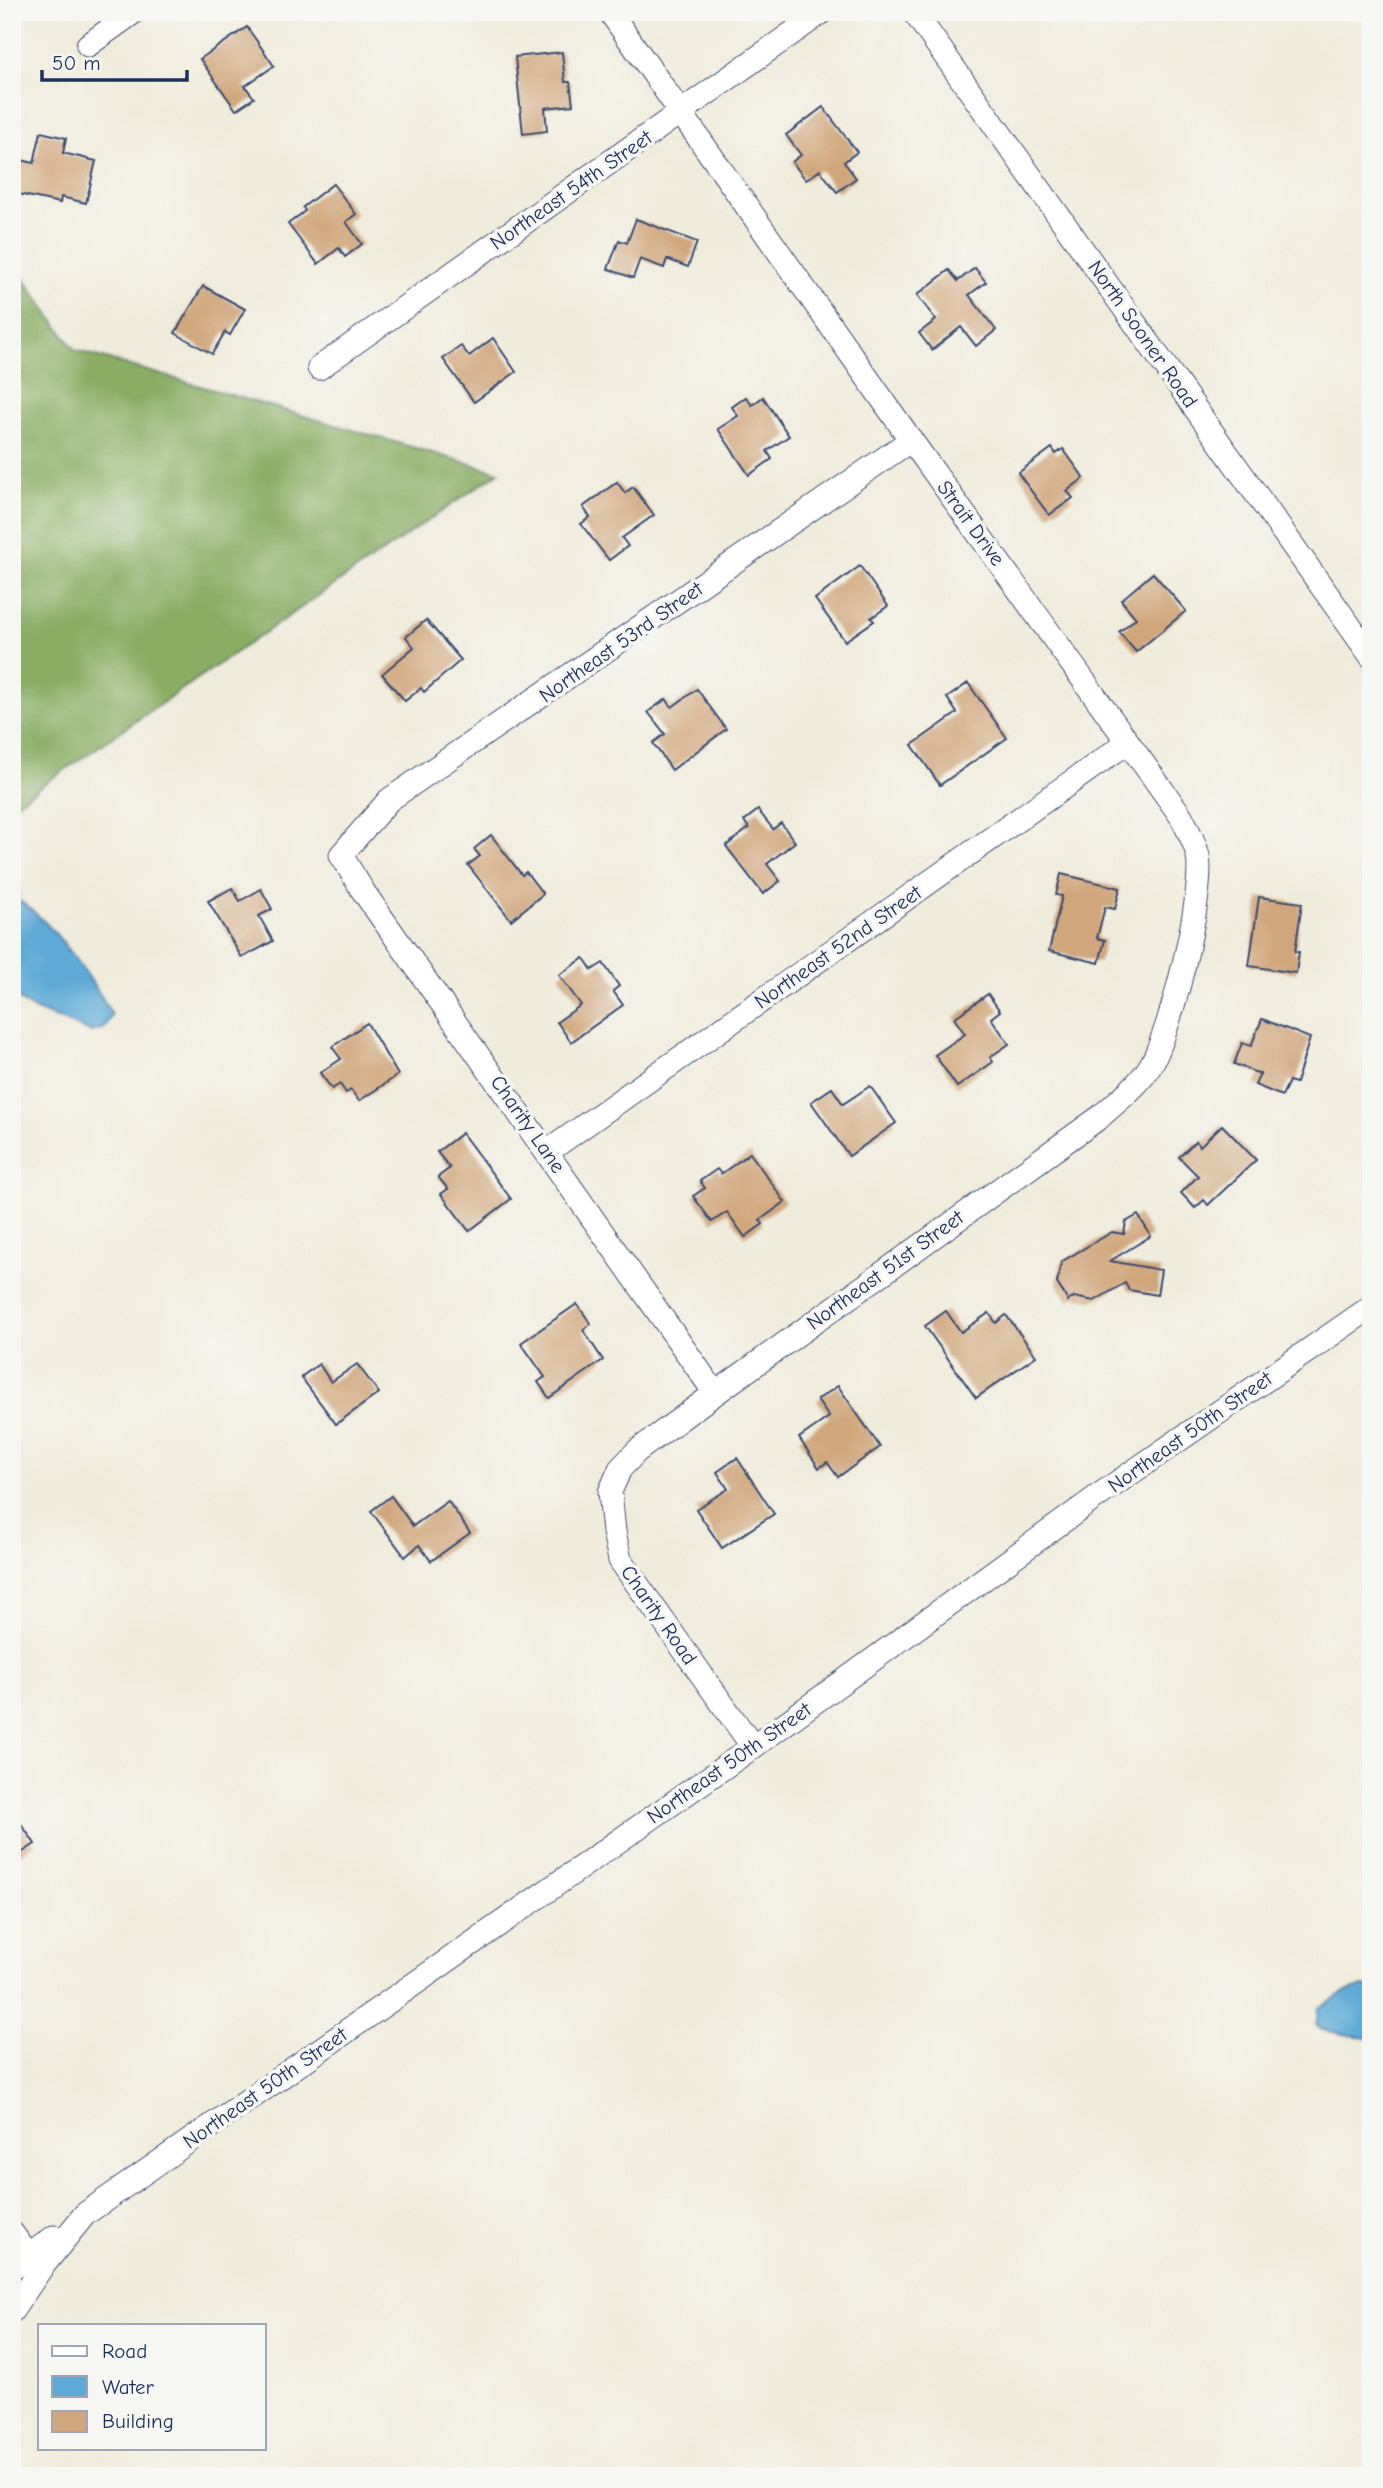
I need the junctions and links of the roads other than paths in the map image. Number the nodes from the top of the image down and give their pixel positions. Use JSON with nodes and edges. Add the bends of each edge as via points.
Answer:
{"nodes":[{"id":1,"x":134,"y":12,"type":"edge"},
{"id":2,"x":610,"y":12,"type":"edge"},
{"id":3,"x":822,"y":12,"type":"edge"},
{"id":4,"x":914,"y":12,"type":"edge"},
{"id":5,"x":88,"y":45,"type":"dead end"},
{"id":6,"x":681,"y":112,"type":"junction"},
{"id":7,"x":320,"y":368,"type":"dead end"},
{"id":8,"x":911,"y":440,"type":"junction"},
{"id":9,"x":1371,"y":656,"type":"edge"},
{"id":10,"x":1128,"y":741,"type":"junction"},
{"id":11,"x":341,"y":855,"type":"joint"},
{"id":12,"x":1149,"y":1069,"type":"joint"},
{"id":13,"x":547,"y":1152,"type":"junction"},
{"id":14,"x":1371,"y":1307,"type":"edge"},
{"id":15,"x":715,"y":1393,"type":"junction"},
{"id":16,"x":620,"y":1469,"type":"joint"},
{"id":17,"x":752,"y":1747,"type":"junction"},
{"id":18,"x":85,"y":2214,"type":"junction"},
{"id":19,"x":12,"y":2233,"type":"edge"},
{"id":20,"x":20,"y":2262,"type":"edge"},
{"id":21,"x":12,"y":2311,"type":"edge"}],
"edges":[{"from":1,"to":5,"type":"street"},
{"from":2,"to":6,"type":"street","name":"Strait Drive"},
{"from":3,"to":6,"type":"street","name":"Northeast 54th Street"},
{"from":4,"to":9,"type":"street","name":"North Sooner Road"},
{"from":6,"to":7,"type":"street","name":"Northeast 54th Street"},
{"from":6,"to":8,"type":"street","name":"Strait Drive"},
{"from":8,"to":10,"type":"street","name":"Strait Drive"},
{"from":8,"to":11,"type":"street","name":"Northeast 53rd Street","via":[[389,800]]},
{"from":10,"to":12,"type":"street","name":"Strait Drive","via":[[1181,816],[1198,855],[1195,916],[1167,1027]]},
{"from":10,"to":13,"type":"street","name":"Northeast 52nd Street"},
{"from":11,"to":13,"type":"street","name":"Charity Lane"},
{"from":12,"to":15,"type":"street","name":"Northeast 51st Street","via":[[1100,1117]]},
{"from":13,"to":15,"type":"street","name":"Charity Lane"},
{"from":14,"to":17,"type":"street","name":"Northeast 50th Street"},
{"from":15,"to":16,"type":"street","name":"Northeast 51st Street"},
{"from":16,"to":17,"type":"street","name":"Charity Road","via":[[610,1492],[620,1560]]},
{"from":17,"to":18,"type":"street","name":"Northeast 50th Street"},
{"from":18,"to":20,"type":"street","name":"Northeast 50th Street"},
{"from":18,"to":21,"type":"street","name":"Northeast 50th Street"},
{"from":19,"to":20,"type":"street"}]}
